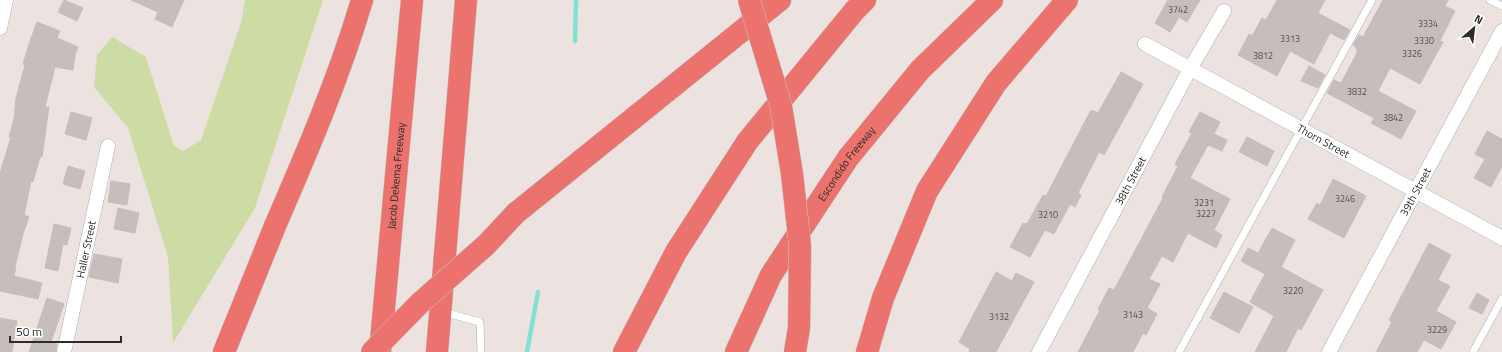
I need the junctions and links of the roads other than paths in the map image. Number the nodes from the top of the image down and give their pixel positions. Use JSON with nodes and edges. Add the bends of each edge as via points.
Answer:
{"nodes":[{"id":1,"x":6,"y":0,"type":"edge"},
{"id":2,"x":362,"y":0,"type":"edge"},
{"id":3,"x":412,"y":0,"type":"edge"},
{"id":4,"x":466,"y":0,"type":"edge"},
{"id":5,"x":749,"y":0,"type":"edge"},
{"id":6,"x":780,"y":0,"type":"edge"},
{"id":7,"x":865,"y":0,"type":"edge"},
{"id":8,"x":992,"y":0,"type":"edge"},
{"id":9,"x":1067,"y":0,"type":"edge"},
{"id":10,"x":1372,"y":0,"type":"edge"},
{"id":11,"x":1490,"y":0,"type":"edge"},
{"id":12,"x":1502,"y":6,"type":"edge"},
{"id":13,"x":1224,"y":11,"type":"dead end"},
{"id":14,"x":0,"y":28,"type":"edge"},
{"id":15,"x":1502,"y":31,"type":"edge"},
{"id":16,"x":1145,"y":44,"type":"dead end"},
{"id":17,"x":1190,"y":68,"type":"junction"},
{"id":18,"x":1301,"y":129,"type":"junction"},
{"id":19,"x":108,"y":146,"type":"dead end"},
{"id":20,"x":1416,"y":191,"type":"junction"},
{"id":21,"x":1502,"y":238,"type":"edge"},
{"id":22,"x":1502,"y":299,"type":"edge"},
{"id":23,"x":441,"y":311,"type":"junction"},
{"id":24,"x":64,"y":352,"type":"edge"},
{"id":25,"x":224,"y":352,"type":"edge"},
{"id":26,"x":372,"y":352,"type":"edge"},
{"id":27,"x":380,"y":352,"type":"edge"},
{"id":28,"x":437,"y":352,"type":"edge"},
{"id":29,"x":481,"y":352,"type":"edge"},
{"id":30,"x":624,"y":352,"type":"edge"},
{"id":31,"x":736,"y":352,"type":"edge"},
{"id":32,"x":795,"y":352,"type":"edge"},
{"id":33,"x":867,"y":352,"type":"edge"},
{"id":34,"x":1039,"y":352,"type":"edge"},
{"id":35,"x":1179,"y":352,"type":"edge"},
{"id":36,"x":1329,"y":352,"type":"edge"},
{"id":37,"x":1473,"y":352,"type":"edge"}],
"edges":[{"from":1,"to":14,"type":"street"},
{"from":2,"to":25,"type":"highway","via":[[322,116]]},
{"from":3,"to":27,"type":"highway","name":"Jacob Dekema Freeway"},
{"from":4,"to":23,"type":"highway"},
{"from":5,"to":32,"type":"highway","bridge":true,"via":[[781,106],[792,174],[800,246]]},
{"from":6,"to":26,"type":"highway","bridge":true,"via":[[516,213],[486,245],[420,302]]},
{"from":7,"to":30,"type":"highway","via":[[747,142],[676,252]]},
{"from":8,"to":31,"type":"highway","name":"Escondido Freeway","via":[[920,70],[848,158],[771,275]]},
{"from":9,"to":33,"type":"highway","via":[[996,83],[927,191],[883,298]]},
{"from":10,"to":18,"type":"lane"},
{"from":11,"to":12,"type":"lane"},
{"from":13,"to":17,"type":"street","name":"38th Street"},
{"from":15,"to":20,"type":"street","name":"39th Street"},
{"from":16,"to":17,"type":"street","name":"Thorn Street"},
{"from":17,"to":18,"type":"street","name":"Thorn Street"},
{"from":17,"to":34,"type":"street","name":"38th Street"},
{"from":18,"to":20,"type":"street","name":"Thorn Street"},
{"from":18,"to":35,"type":"lane"},
{"from":19,"to":24,"type":"street","name":"Haller Street"},
{"from":20,"to":21,"type":"street","name":"Thorn Street"},
{"from":20,"to":36,"type":"street","name":"39th Street"},
{"from":22,"to":37,"type":"lane"},
{"from":23,"to":28,"type":"highway"},
{"from":23,"to":29,"type":"lane","via":[[480,322]]}]}
